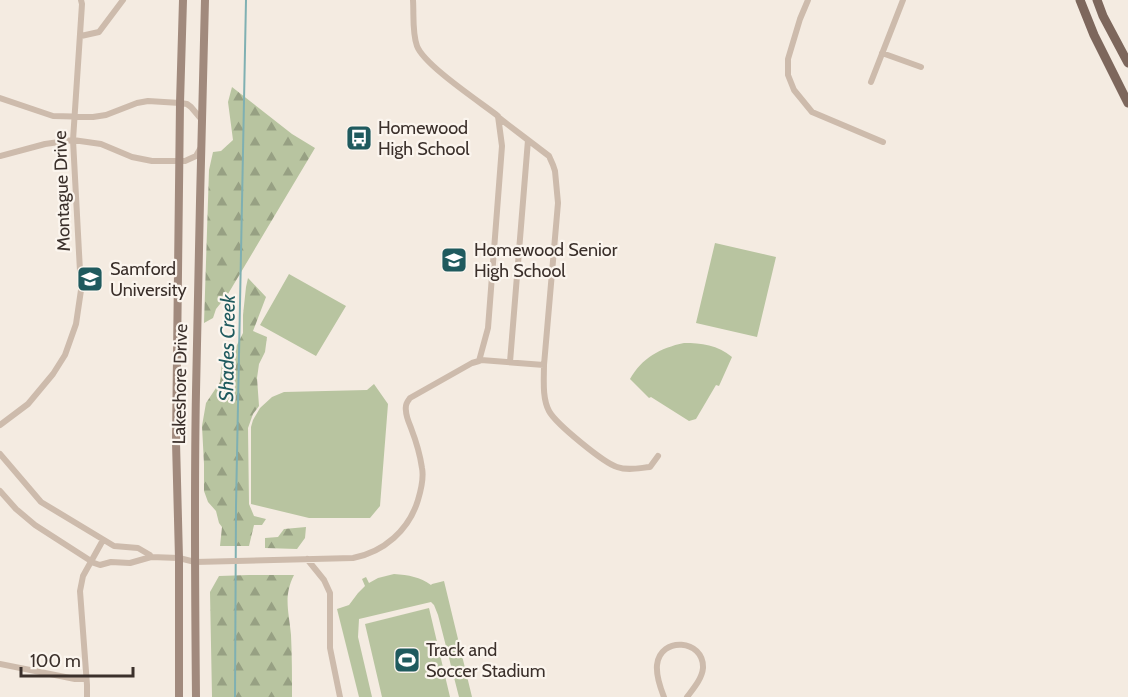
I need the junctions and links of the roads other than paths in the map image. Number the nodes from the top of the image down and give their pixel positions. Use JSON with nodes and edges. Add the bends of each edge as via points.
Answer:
{"nodes":[{"id":1,"x":81,"y":0,"type":"edge"},
{"id":2,"x":123,"y":0,"type":"edge"},
{"id":3,"x":183,"y":0,"type":"edge"},
{"id":4,"x":205,"y":0,"type":"edge"},
{"id":5,"x":413,"y":0,"type":"edge"},
{"id":6,"x":808,"y":0,"type":"edge"},
{"id":7,"x":903,"y":0,"type":"edge"},
{"id":8,"x":1080,"y":0,"type":"edge"},
{"id":9,"x":1096,"y":0,"type":"edge"},
{"id":10,"x":81,"y":36,"type":"junction"},
{"id":11,"x":882,"y":53,"type":"junction"},
{"id":12,"x":1128,"y":63,"type":"edge"},
{"id":13,"x":921,"y":67,"type":"dead end"},
{"id":14,"x":871,"y":82,"type":"dead end"},
{"id":15,"x":0,"y":98,"type":"edge"},
{"id":16,"x":180,"y":103,"type":"junction"},
{"id":17,"x":1128,"y":103,"type":"edge"},
{"id":18,"x":498,"y":116,"type":"junction"},
{"id":19,"x":74,"y":117,"type":"junction"},
{"id":20,"x":202,"y":120,"type":"junction"},
{"id":21,"x":73,"y":140,"type":"junction"},
{"id":22,"x":528,"y":140,"type":"junction"},
{"id":23,"x":883,"y":142,"type":"dead end"},
{"id":24,"x":200,"y":149,"type":"junction"},
{"id":25,"x":0,"y":156,"type":"edge"},
{"id":26,"x":180,"y":162,"type":"junction"},
{"id":27,"x":478,"y":360,"type":"junction"},
{"id":28,"x":510,"y":362,"type":"junction"},
{"id":29,"x":544,"y":365,"type":"junction"},
{"id":30,"x":0,"y":425,"type":"edge"},
{"id":31,"x":0,"y":454,"type":"edge"},
{"id":32,"x":658,"y":456,"type":"dead end"},
{"id":33,"x":0,"y":491,"type":"edge"},
{"id":34,"x":103,"y":540,"type":"junction"},
{"id":35,"x":114,"y":546,"type":"junction"},
{"id":36,"x":151,"y":557,"type":"junction"},
{"id":37,"x":179,"y":558,"type":"junction"},
{"id":38,"x":307,"y":560,"type":"junction"},
{"id":39,"x":91,"y":561,"type":"junction"},
{"id":40,"x":111,"y":562,"type":"junction"},
{"id":41,"x":195,"y":562,"type":"junction"},
{"id":42,"x":0,"y":664,"type":"edge"},
{"id":43,"x":86,"y":679,"type":"junction"},
{"id":44,"x":87,"y":697,"type":"edge"},
{"id":45,"x":179,"y":697,"type":"edge"},
{"id":46,"x":196,"y":697,"type":"edge"},
{"id":47,"x":340,"y":697,"type":"edge"},
{"id":48,"x":664,"y":697,"type":"edge"},
{"id":49,"x":687,"y":697,"type":"edge"}],
"edges":[{"from":1,"to":10,"type":"street","name":"Montague Drive"},
{"from":2,"to":10,"type":"street","via":[[99,32]]},
{"from":3,"to":16,"type":"main road","name":"Lakeshore Drive"},
{"from":4,"to":20,"type":"main road","name":"Lakeshore Drive"},
{"from":5,"to":18,"type":"street","via":[[414,31],[420,53]]},
{"from":6,"to":23,"type":"street","via":[[788,59],[788,75],[794,90],[812,112]]},
{"from":7,"to":11,"type":"street"},
{"from":8,"to":17,"type":"main road"},
{"from":9,"to":12,"type":"main road"},
{"from":10,"to":19,"type":"street","name":"Montague Drive"},
{"from":11,"to":13,"type":"street"},
{"from":11,"to":14,"type":"street"},
{"from":15,"to":19,"type":"street","via":[[53,116]]},
{"from":16,"to":19,"type":"street","via":[[148,101],[106,115]]},
{"from":16,"to":20,"type":"street","via":[[191,107]]},
{"from":16,"to":26,"type":"main road","name":"Lakeshore Drive"},
{"from":18,"to":22,"type":"street"},
{"from":18,"to":27,"type":"street","via":[[502,146],[488,328]]},
{"from":19,"to":21,"type":"street","name":"Montague Drive"},
{"from":20,"to":24,"type":"main road","name":"Lakeshore Drive"},
{"from":21,"to":25,"type":"street"},
{"from":21,"to":26,"type":"street","via":[[100,144],[142,159]]},
{"from":21,"to":30,"type":"street","name":"Montague Drive","via":[[81,290],[76,324],[53,374],[28,404]]},
{"from":22,"to":28,"type":"street"},
{"from":22,"to":29,"type":"street","via":[[549,156],[555,171],[558,203]]},
{"from":24,"to":26,"type":"street","via":[[190,160]]},
{"from":24,"to":41,"type":"main road","name":"Lakeshore Drive"},
{"from":26,"to":37,"type":"main road","name":"Lakeshore Drive","via":[[176,441]]},
{"from":27,"to":28,"type":"street"},
{"from":27,"to":38,"type":"street","via":[[406,402],[423,471],[415,509],[398,534],[364,556]]},
{"from":28,"to":29,"type":"street"},
{"from":29,"to":32,"type":"street","via":[[549,412],[584,444],[607,462],[624,469],[650,466]]},
{"from":31,"to":34,"type":"street","via":[[38,499]]},
{"from":33,"to":39,"type":"street","via":[[35,525]]},
{"from":34,"to":35,"type":"street"},
{"from":34,"to":39,"type":"street"},
{"from":35,"to":36,"type":"street","via":[[138,548]]},
{"from":35,"to":40,"type":"street"},
{"from":36,"to":37,"type":"street"},
{"from":36,"to":40,"type":"street"},
{"from":37,"to":41,"type":"street"},
{"from":37,"to":45,"type":"main road","name":"Lakeshore Drive"},
{"from":38,"to":41,"type":"street"},
{"from":38,"to":47,"type":"street","via":[[330,593],[330,648]]},
{"from":39,"to":40,"type":"street"},
{"from":39,"to":43,"type":"street","via":[[80,591]]},
{"from":41,"to":46,"type":"main road","name":"Lakeshore Drive"},
{"from":42,"to":43,"type":"street"},
{"from":43,"to":44,"type":"street"},
{"from":48,"to":49,"type":"street","via":[[657,663],[666,648],[683,644],[698,653],[703,670]]}]}
